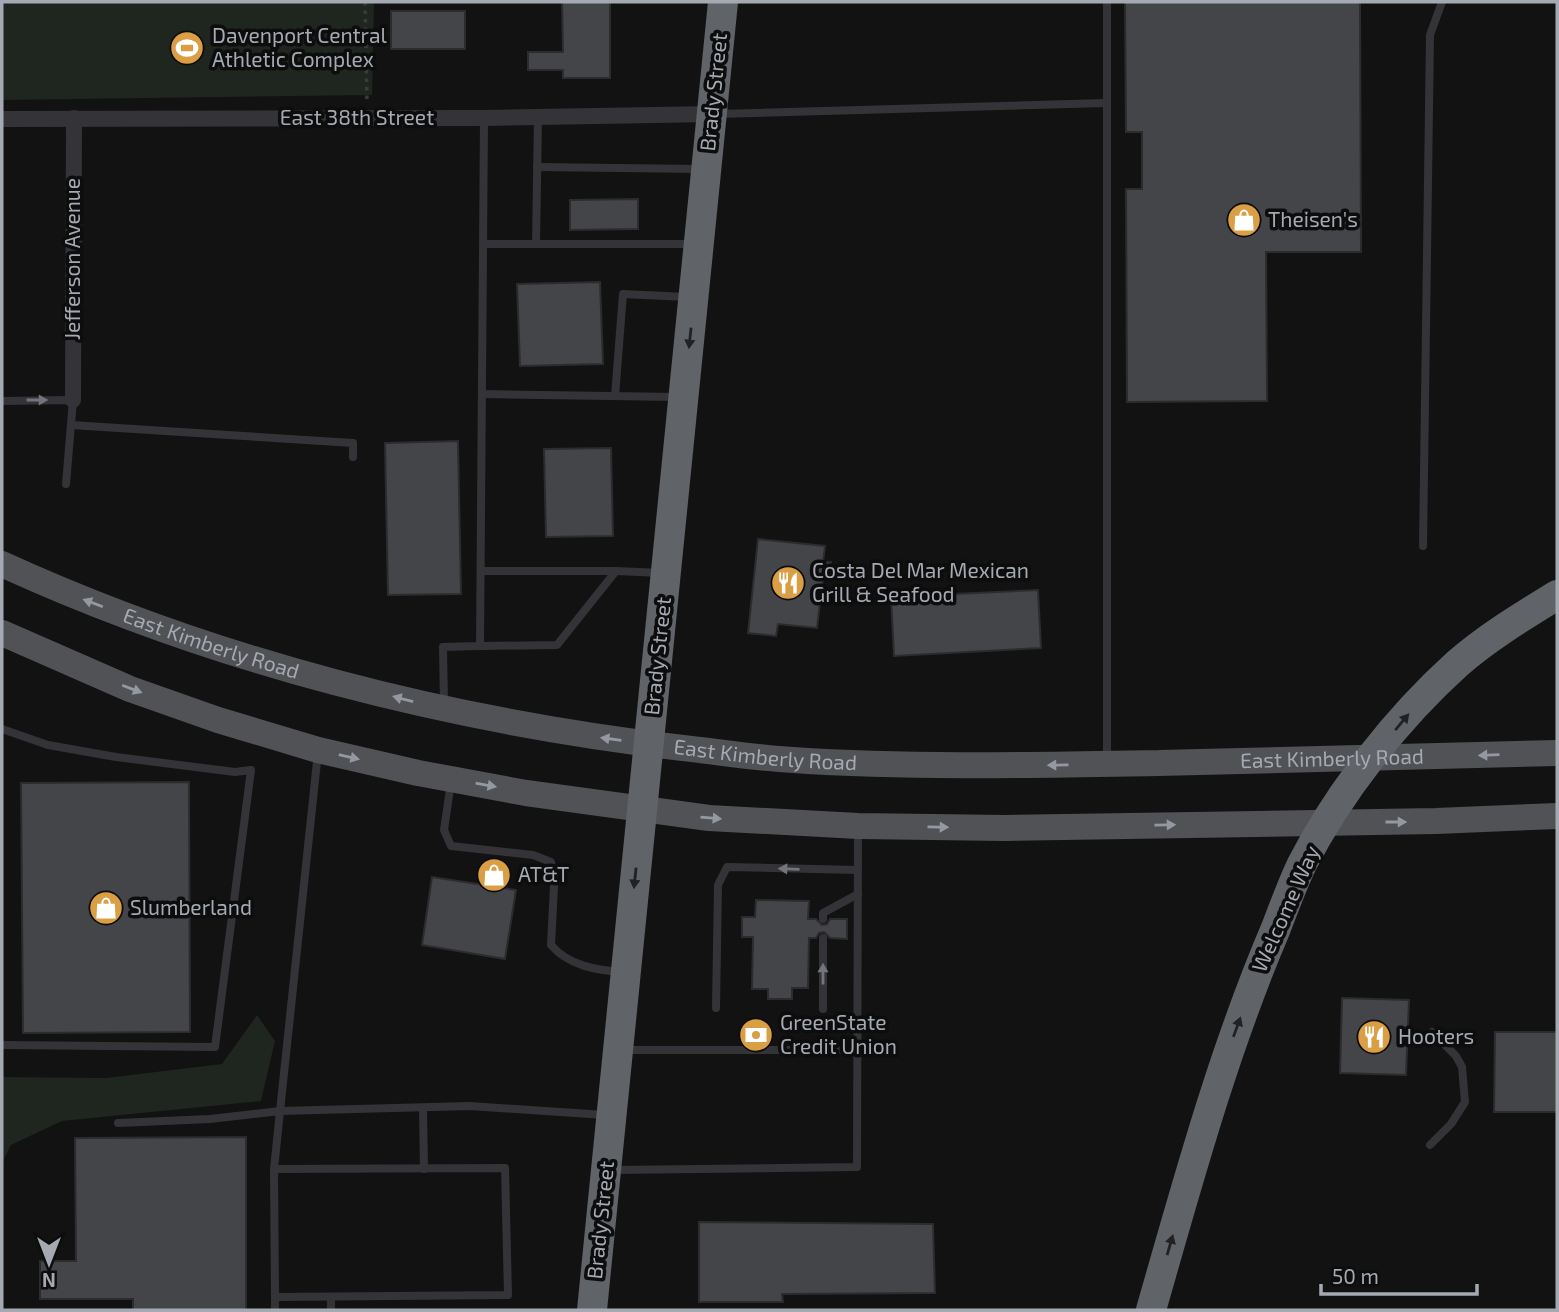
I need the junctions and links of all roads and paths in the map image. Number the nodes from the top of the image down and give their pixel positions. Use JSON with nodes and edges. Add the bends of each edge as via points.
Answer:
{"nodes":[{"id":1,"x":365,"y":2,"type":"edge"},
{"id":2,"x":723,"y":2,"type":"edge"},
{"id":3,"x":1107,"y":2,"type":"edge"},
{"id":4,"x":1441,"y":2,"type":"edge"},
{"id":5,"x":1106,"y":103,"type":"junction"},
{"id":6,"x":712,"y":114,"type":"junction"},
{"id":7,"x":538,"y":117,"type":"junction"},
{"id":8,"x":74,"y":118,"type":"junction"},
{"id":9,"x":367,"y":118,"type":"junction"},
{"id":10,"x":484,"y":118,"type":"junction"},
{"id":11,"x":2,"y":119,"type":"edge"},
{"id":12,"x":537,"y":167,"type":"junction"},
{"id":13,"x":706,"y":169,"type":"junction"},
{"id":14,"x":484,"y":244,"type":"junction"},
{"id":15,"x":537,"y":244,"type":"junction"},
{"id":16,"x":699,"y":244,"type":"junction"},
{"id":17,"x":694,"y":298,"type":"junction"},
{"id":18,"x":483,"y":394,"type":"junction"},
{"id":19,"x":615,"y":396,"type":"junction"},
{"id":20,"x":684,"y":397,"type":"junction"},
{"id":21,"x":73,"y":400,"type":"junction"},
{"id":22,"x":2,"y":401,"type":"edge"},
{"id":23,"x":71,"y":425,"type":"junction"},
{"id":24,"x":353,"y":457,"type":"dead end"},
{"id":25,"x":66,"y":484,"type":"dead end"},
{"id":26,"x":1423,"y":546,"type":"dead end"},
{"id":27,"x":2,"y":564,"type":"edge"},
{"id":28,"x":482,"y":571,"type":"junction"},
{"id":29,"x":616,"y":572,"type":"junction"},
{"id":30,"x":667,"y":573,"type":"junction"},
{"id":31,"x":1557,"y":595,"type":"edge"},
{"id":32,"x":3,"y":637,"type":"edge"},
{"id":33,"x":480,"y":646,"type":"junction"},
{"id":34,"x":444,"y":710,"type":"junction"},
{"id":35,"x":2,"y":729,"type":"edge"},
{"id":36,"x":649,"y":744,"type":"junction"},
{"id":37,"x":318,"y":750,"type":"junction"},
{"id":38,"x":1557,"y":753,"type":"edge"},
{"id":39,"x":1371,"y":758,"type":"junction"},
{"id":40,"x":1107,"y":764,"type":"junction"},
{"id":41,"x":451,"y":779,"type":"junction"},
{"id":42,"x":642,"y":810,"type":"junction"},
{"id":43,"x":1557,"y":816,"type":"edge"},
{"id":44,"x":1328,"y":822,"type":"junction"},
{"id":45,"x":858,"y":826,"type":"junction"},
{"id":46,"x":858,"y":870,"type":"junction"},
{"id":47,"x":858,"y":894,"type":"junction"},
{"id":48,"x":823,"y":919,"type":"dead end"},
{"id":49,"x":823,"y":938,"type":"dead end"},
{"id":50,"x":626,"y":972,"type":"junction"},
{"id":51,"x":716,"y":1008,"type":"dead end"},
{"id":52,"x":823,"y":1009,"type":"dead end"},
{"id":53,"x":1432,"y":1032,"type":"dead end"},
{"id":54,"x":2,"y":1045,"type":"edge"},
{"id":55,"x":618,"y":1050,"type":"junction"},
{"id":56,"x":856,"y":1050,"type":"junction"},
{"id":57,"x":424,"y":1108,"type":"junction"},
{"id":58,"x":280,"y":1111,"type":"junction"},
{"id":59,"x":612,"y":1116,"type":"junction"},
{"id":60,"x":117,"y":1123,"type":"dead end"},
{"id":61,"x":1430,"y":1145,"type":"dead end"},
{"id":62,"x":274,"y":1169,"type":"junction"},
{"id":63,"x":425,"y":1169,"type":"junction"},
{"id":64,"x":606,"y":1170,"type":"junction"},
{"id":65,"x":275,"y":1297,"type":"junction"},
{"id":66,"x":331,"y":1297,"type":"junction"},
{"id":67,"x":275,"y":1310,"type":"edge"},
{"id":68,"x":331,"y":1310,"type":"edge"},
{"id":69,"x":592,"y":1310,"type":"edge"},
{"id":70,"x":1151,"y":1310,"type":"edge"}],
"edges":[{"from":1,"to":9,"type":"path"},
{"from":2,"to":6,"type":"highway","name":"Brady Street"},
{"from":3,"to":5,"type":"lane"},
{"from":4,"to":26,"type":"lane","via":[[1430,35]]},
{"from":5,"to":6,"type":"lane"},
{"from":5,"to":40,"type":"lane"},
{"from":6,"to":7,"type":"street","name":"East 38th Street"},
{"from":6,"to":13,"type":"highway","name":"Brady Street"},
{"from":7,"to":10,"type":"street","name":"East 38th Street"},
{"from":7,"to":12,"type":"lane"},
{"from":8,"to":9,"type":"street","name":"East 38th Street"},
{"from":8,"to":11,"type":"street","name":"East 38th Street"},
{"from":8,"to":21,"type":"street","name":"Jefferson Avenue"},
{"from":9,"to":10,"type":"street","name":"East 38th Street"},
{"from":10,"to":14,"type":"lane"},
{"from":12,"to":13,"type":"lane"},
{"from":12,"to":15,"type":"lane"},
{"from":13,"to":16,"type":"highway","name":"Brady Street"},
{"from":14,"to":15,"type":"lane"},
{"from":14,"to":18,"type":"lane"},
{"from":15,"to":16,"type":"lane"},
{"from":16,"to":17,"type":"highway","name":"Brady Street"},
{"from":17,"to":19,"type":"lane","via":[[623,295]]},
{"from":17,"to":20,"type":"highway","name":"Brady Street","one_way":true},
{"from":18,"to":19,"type":"lane"},
{"from":18,"to":28,"type":"lane"},
{"from":19,"to":20,"type":"lane"},
{"from":20,"to":30,"type":"highway","name":"Brady Street"},
{"from":22,"to":21,"type":"lane","one_way":true},
{"from":21,"to":23,"type":"lane"},
{"from":23,"to":24,"type":"lane","via":[[353,443]]},
{"from":23,"to":25,"type":"lane"},
{"from":34,"to":27,"type":"main road","name":"East Kimberly Road","one_way":true,"via":[[244,656],[62,591]]},
{"from":28,"to":29,"type":"lane"},
{"from":28,"to":33,"type":"lane"},
{"from":29,"to":30,"type":"lane"},
{"from":29,"to":33,"type":"lane","via":[[557,645]]},
{"from":30,"to":36,"type":"highway","name":"Brady Street"},
{"from":39,"to":31,"type":"highway","name":"Welcome Way","one_way":true,"via":[[1457,664],[1503,628]]},
{"from":32,"to":37,"type":"main road","one_way":true,"via":[[130,689]]},
{"from":33,"to":34,"type":"lane","via":[[443,647]]},
{"from":36,"to":34,"type":"main road","name":"East Kimberly Road","one_way":true},
{"from":35,"to":54,"type":"lane","via":[[48,745],[116,757],[235,772],[251,770],[215,1047]]},
{"from":40,"to":36,"type":"main road","name":"East Kimberly Road","one_way":true,"via":[[982,766],[793,760]]},
{"from":36,"to":42,"type":"highway","name":"Brady Street"},
{"from":37,"to":41,"type":"main road","one_way":true},
{"from":37,"to":58,"type":"lane"},
{"from":38,"to":39,"type":"main road","name":"East Kimberly Road","one_way":true},
{"from":39,"to":40,"type":"main road","name":"East Kimberly Road"},
{"from":39,"to":44,"type":"highway","name":"Welcome Way"},
{"from":41,"to":42,"type":"main road","one_way":true},
{"from":41,"to":50,"type":"lane","via":[[444,830],[451,846],[533,855],[551,862],[551,946],[560,956],[594,970]]},
{"from":42,"to":45,"type":"main road","one_way":true},
{"from":42,"to":50,"type":"highway","name":"Brady Street","one_way":true},
{"from":44,"to":43,"type":"main road","one_way":true},
{"from":45,"to":44,"type":"main road","one_way":true},
{"from":70,"to":44,"type":"highway","name":"Welcome Way","one_way":true,"via":[[1225,1059],[1302,864]]},
{"from":45,"to":46,"type":"lane"},
{"from":46,"to":47,"type":"lane"},
{"from":46,"to":51,"type":"lane","one_way":true,"via":[[727,867],[718,885]]},
{"from":47,"to":48,"type":"lane","via":[[823,913]]},
{"from":47,"to":56,"type":"lane"},
{"from":52,"to":49,"type":"lane","one_way":true},
{"from":50,"to":55,"type":"highway","name":"Brady Street"},
{"from":53,"to":61,"type":"lane","via":[[1462,1067],[1465,1102]]},
{"from":55,"to":56,"type":"lane"},
{"from":55,"to":59,"type":"highway","name":"Brady Street"},
{"from":56,"to":64,"type":"lane","via":[[857,1167]]},
{"from":57,"to":58,"type":"lane"},
{"from":57,"to":59,"type":"lane","via":[[470,1106]]},
{"from":57,"to":63,"type":"lane"},
{"from":58,"to":60,"type":"lane"},
{"from":58,"to":62,"type":"lane"},
{"from":59,"to":64,"type":"highway","name":"Brady Street"},
{"from":62,"to":63,"type":"lane"},
{"from":62,"to":65,"type":"lane"},
{"from":63,"to":66,"type":"lane","via":[[505,1168],[508,1296]]},
{"from":64,"to":69,"type":"highway","name":"Brady Street"},
{"from":65,"to":66,"type":"lane"},
{"from":65,"to":67,"type":"lane"},
{"from":66,"to":68,"type":"lane"}]}
